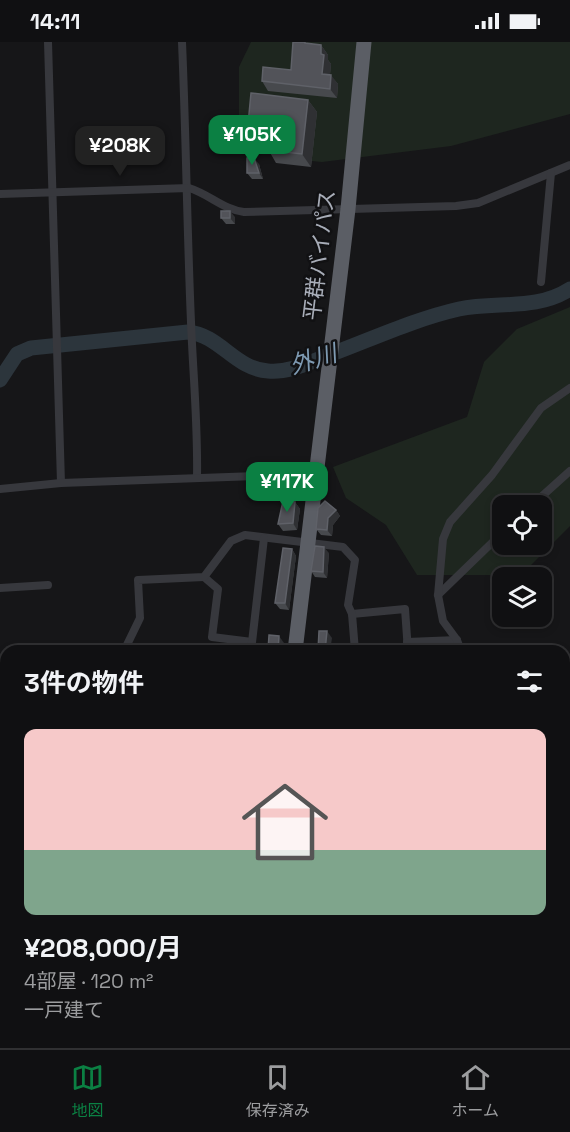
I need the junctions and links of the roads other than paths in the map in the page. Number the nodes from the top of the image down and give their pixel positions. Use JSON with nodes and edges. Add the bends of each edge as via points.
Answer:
{"nodes":[{"id":1,"x":48,"y":42,"type":"edge"},
{"id":2,"x":182,"y":42,"type":"edge"},
{"id":3,"x":364,"y":42,"type":"edge"},
{"id":4,"x":570,"y":165,"type":"edge"},
{"id":5,"x":551,"y":173,"type":"junction"},
{"id":6,"x":189,"y":188,"type":"junction"},
{"id":7,"x":52,"y":193,"type":"junction"},
{"id":8,"x":0,"y":194,"type":"edge"},
{"id":9,"x":348,"y":209,"type":"junction"},
{"id":10,"x":541,"y":282,"type":"dead end"},
{"id":11,"x":570,"y":388,"type":"edge"},
{"id":12,"x":570,"y":471,"type":"edge"},
{"id":13,"x":315,"y":474,"type":"junction"},
{"id":14,"x":197,"y":477,"type":"junction"},
{"id":15,"x":61,"y":483,"type":"junction"},
{"id":16,"x":0,"y":489,"type":"edge"},
{"id":17,"x":543,"y":495,"type":"edge"},
{"id":18,"x":264,"y":538,"type":"junction"},
{"id":19,"x":307,"y":543,"type":"junction"},
{"id":20,"x":492,"y":543,"type":"edge"},
{"id":21,"x":204,"y":577,"type":"junction"},
{"id":22,"x":48,"y":585,"type":"dead end"},
{"id":23,"x":0,"y":588,"type":"edge"},
{"id":24,"x":438,"y":595,"type":"junction"},
{"id":25,"x":351,"y":614,"type":"junction"},
{"id":26,"x":457,"y":640,"type":"junction"},
{"id":27,"x":127,"y":645,"type":"edge"},
{"id":28,"x":248,"y":645,"type":"edge"},
{"id":29,"x":252,"y":645,"type":"edge"},
{"id":30,"x":296,"y":645,"type":"edge"},
{"id":31,"x":355,"y":645,"type":"edge"},
{"id":32,"x":408,"y":645,"type":"edge"},
{"id":33,"x":416,"y":645,"type":"edge"},
{"id":34,"x":458,"y":645,"type":"edge"}],
"edges":[{"from":1,"to":7,"type":"street"},
{"from":2,"to":6,"type":"street"},
{"from":3,"to":9,"type":"highway","name":"平群バイパス"},
{"from":4,"to":5,"type":"street"},
{"from":5,"to":9,"type":"street","via":[[478,203]]},
{"from":5,"to":10,"type":"street"},
{"from":6,"to":7,"type":"street"},
{"from":6,"to":9,"type":"street","via":[[235,211]]},
{"from":6,"to":14,"type":"street"},
{"from":7,"to":8,"type":"street"},
{"from":7,"to":15,"type":"street"},
{"from":9,"to":13,"type":"highway","name":"平群バイパス"},
{"from":11,"to":24,"type":"street","via":[[541,408],[492,475],[450,522],[443,539]]},
{"from":12,"to":17,"type":"street"},
{"from":13,"to":14,"type":"street"},
{"from":13,"to":19,"type":"highway","name":"平群バイパス"},
{"from":14,"to":15,"type":"street"},
{"from":15,"to":16,"type":"street"},
{"from":18,"to":19,"type":"street"},
{"from":18,"to":21,"type":"street","via":[[245,535],[231,541]]},
{"from":18,"to":29,"type":"street"},
{"from":19,"to":25,"type":"street","via":[[344,547],[354,560],[348,605]]},
{"from":19,"to":30,"type":"highway","name":"平群バイパス"},
{"from":20,"to":24,"type":"street"},
{"from":21,"to":27,"type":"street","via":[[138,580],[140,618]]},
{"from":21,"to":28,"type":"street","via":[[218,589],[212,637]]},
{"from":22,"to":23,"type":"street"},
{"from":24,"to":26,"type":"street","via":[[443,621]]},
{"from":25,"to":31,"type":"street"},
{"from":25,"to":32,"type":"street","via":[[405,609]]},
{"from":26,"to":33,"type":"street"},
{"from":26,"to":34,"type":"street"}]}
